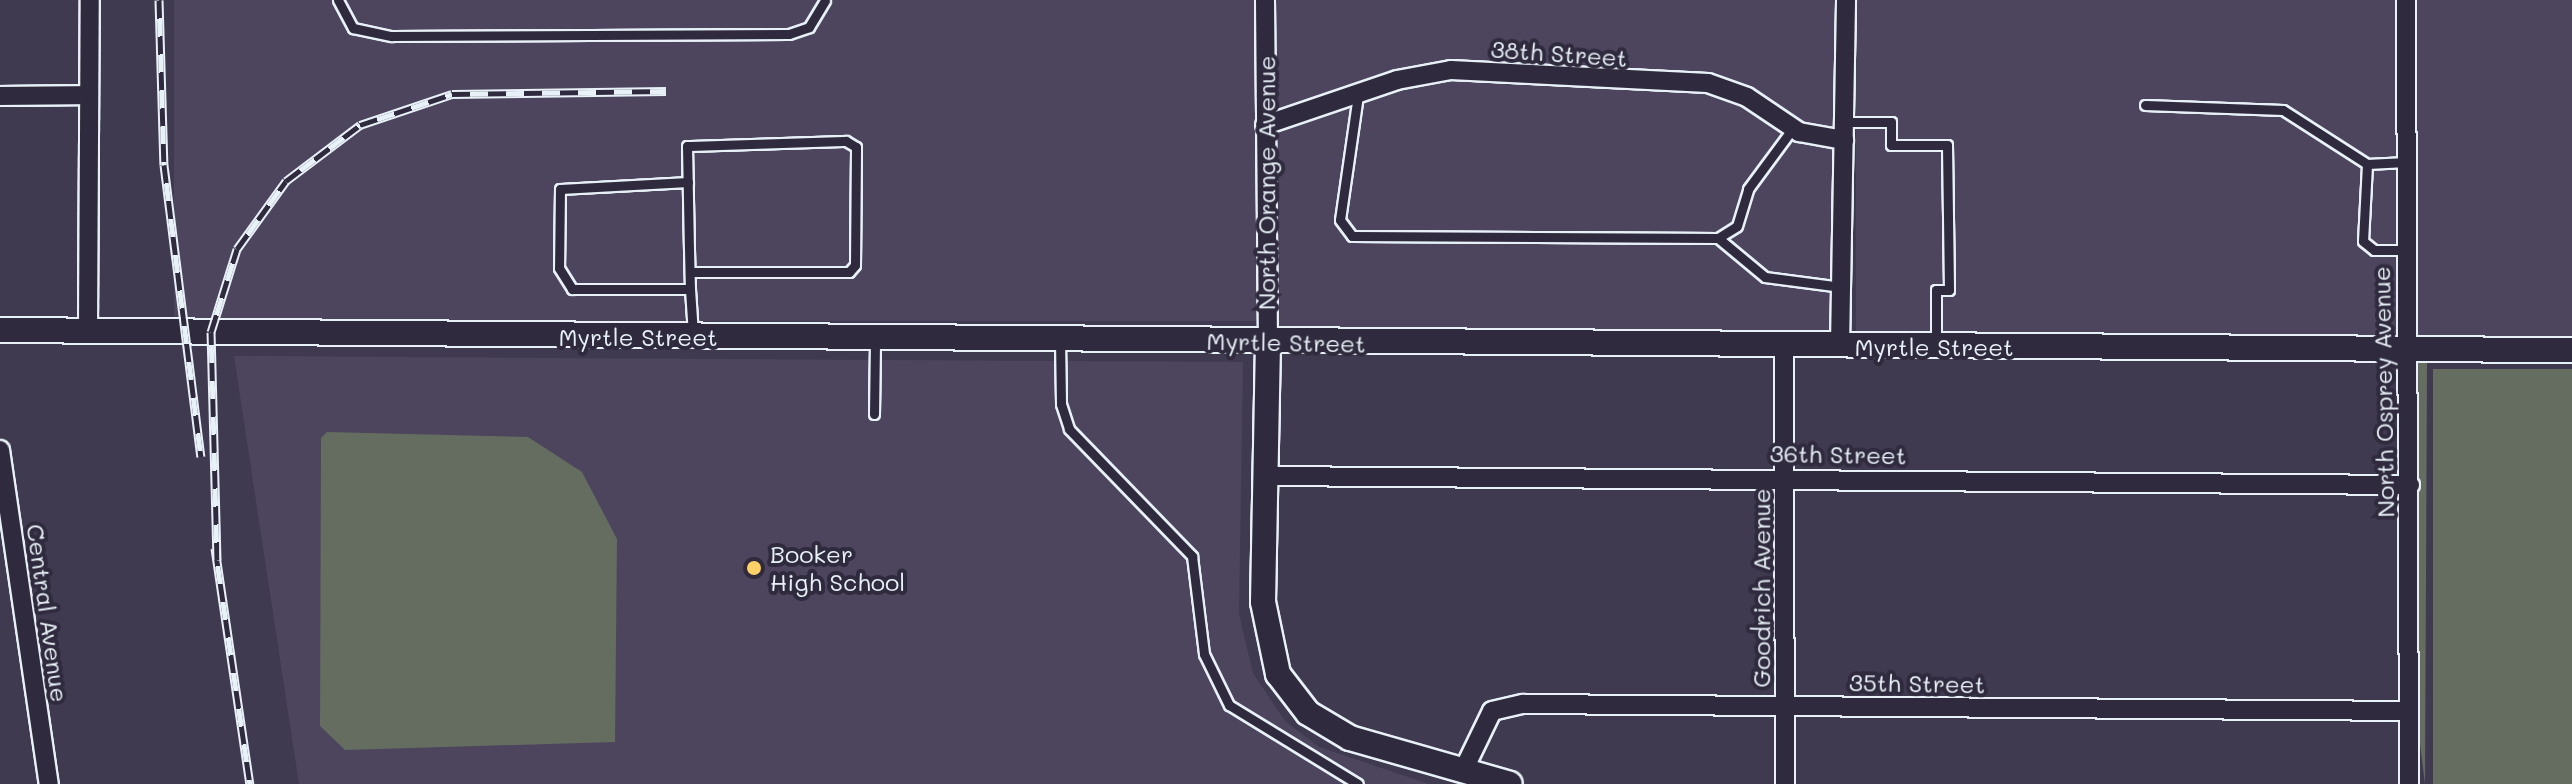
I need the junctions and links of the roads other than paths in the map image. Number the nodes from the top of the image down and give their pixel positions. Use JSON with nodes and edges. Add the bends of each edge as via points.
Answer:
{"nodes":[{"id":1,"x":90,"y":0,"type":"edge"},
{"id":2,"x":338,"y":0,"type":"edge"},
{"id":3,"x":825,"y":0,"type":"edge"},
{"id":4,"x":1265,"y":0,"type":"edge"},
{"id":5,"x":1846,"y":0,"type":"edge"},
{"id":6,"x":2406,"y":0,"type":"edge"},
{"id":7,"x":1358,"y":93,"type":"junction"},
{"id":8,"x":89,"y":95,"type":"junction"},
{"id":9,"x":0,"y":96,"type":"edge"},
{"id":10,"x":2145,"y":105,"type":"dead end"},
{"id":11,"x":1265,"y":125,"type":"junction"},
{"id":12,"x":1793,"y":128,"type":"junction"},
{"id":13,"x":1844,"y":131,"type":"junction"},
{"id":14,"x":2406,"y":162,"type":"junction"},
{"id":15,"x":2367,"y":164,"type":"junction"},
{"id":16,"x":688,"y":182,"type":"junction"},
{"id":17,"x":1718,"y":238,"type":"junction"},
{"id":18,"x":2405,"y":250,"type":"junction"},
{"id":19,"x":690,"y":272,"type":"junction"},
{"id":20,"x":1841,"y":287,"type":"junction"},
{"id":21,"x":690,"y":289,"type":"junction"},
{"id":22,"x":0,"y":330,"type":"edge"},
{"id":23,"x":88,"y":330,"type":"junction"},
{"id":24,"x":693,"y":337,"type":"junction"},
{"id":25,"x":875,"y":338,"type":"junction"},
{"id":26,"x":1060,"y":339,"type":"junction"},
{"id":27,"x":1268,"y":342,"type":"junction"},
{"id":28,"x":1784,"y":345,"type":"junction"},
{"id":29,"x":1840,"y":346,"type":"junction"},
{"id":30,"x":1936,"y":347,"type":"junction"},
{"id":31,"x":2408,"y":350,"type":"junction"},
{"id":32,"x":2572,"y":350,"type":"edge"},
{"id":33,"x":874,"y":414,"type":"dead end"},
{"id":34,"x":0,"y":450,"type":"edge"},
{"id":35,"x":1265,"y":476,"type":"junction"},
{"id":36,"x":1785,"y":477,"type":"junction"},
{"id":37,"x":2410,"y":485,"type":"junction"},
{"id":38,"x":1784,"y":705,"type":"junction"},
{"id":39,"x":2409,"y":711,"type":"junction"},
{"id":40,"x":1464,"y":769,"type":"junction"},
{"id":41,"x":49,"y":784,"type":"edge"},
{"id":42,"x":1358,"y":784,"type":"edge"},
{"id":43,"x":1510,"y":784,"type":"edge"},
{"id":44,"x":1785,"y":784,"type":"edge"},
{"id":45,"x":2409,"y":784,"type":"edge"}],
"edges":[{"from":1,"to":8,"type":"street"},
{"from":2,"to":3,"type":"lane","via":[[353,28],[392,36],[789,34],[809,27]]},
{"from":4,"to":11,"type":"street","name":"North Orange Avenue"},
{"from":5,"to":13,"type":"street"},
{"from":6,"to":14,"type":"street","name":"North Osprey Avenue"},
{"from":7,"to":11,"type":"street","name":"38th Street"},
{"from":7,"to":12,"type":"street","name":"38th Street","via":[[1451,70],[1708,83],[1747,97]]},
{"from":7,"to":17,"type":"lane","via":[[1340,208],[1346,234]]},
{"from":8,"to":9,"type":"street"},
{"from":8,"to":23,"type":"street"},
{"from":10,"to":15,"type":"lane","via":[[2283,110]]},
{"from":11,"to":27,"type":"street","name":"North Orange Avenue"},
{"from":12,"to":13,"type":"street","name":"38th Street"},
{"from":12,"to":17,"type":"lane","via":[[1748,189],[1737,226]]},
{"from":13,"to":20,"type":"street"},
{"from":13,"to":30,"type":"lane","via":[[1891,122],[1891,145],[1947,145],[1949,290],[1936,290]]},
{"from":14,"to":15,"type":"lane"},
{"from":14,"to":18,"type":"street","name":"North Osprey Avenue"},
{"from":15,"to":18,"type":"lane","via":[[2364,244]]},
{"from":16,"to":19,"type":"lane"},
{"from":16,"to":19,"type":"lane","via":[[687,146],[846,141],[856,147],[855,265],[849,272]]},
{"from":16,"to":21,"type":"lane","via":[[560,189],[559,268],[572,289]]},
{"from":17,"to":20,"type":"lane","via":[[1765,277]]},
{"from":18,"to":31,"type":"street","name":"North Osprey Avenue"},
{"from":19,"to":21,"type":"lane"},
{"from":20,"to":29,"type":"street"},
{"from":21,"to":24,"type":"lane"},
{"from":22,"to":23,"type":"street","name":"Myrtle Street"},
{"from":23,"to":24,"type":"street","name":"Myrtle Street"},
{"from":24,"to":25,"type":"street","name":"Myrtle Street"},
{"from":25,"to":26,"type":"street","name":"Myrtle Street"},
{"from":25,"to":33,"type":"lane"},
{"from":26,"to":27,"type":"street","name":"Myrtle Street"},
{"from":26,"to":42,"type":"lane","via":[[1061,404],[1069,429],[1192,556],[1204,654],[1229,705]]},
{"from":27,"to":28,"type":"street","name":"Myrtle Street"},
{"from":27,"to":35,"type":"street","name":"North Orange Avenue"},
{"from":28,"to":29,"type":"street","name":"Myrtle Street"},
{"from":28,"to":36,"type":"street","name":"Goodrich Avenue"},
{"from":29,"to":30,"type":"street","name":"Myrtle Street"},
{"from":30,"to":31,"type":"street","name":"Myrtle Street"},
{"from":31,"to":32,"type":"street","name":"Myrtle Street"},
{"from":31,"to":37,"type":"street","name":"North Osprey Avenue"},
{"from":34,"to":41,"type":"street","name":"Central Avenue"},
{"from":35,"to":36,"type":"street","name":"36th Street"},
{"from":35,"to":40,"type":"street","name":"North Orange Avenue","via":[[1265,625],[1292,695],[1350,738]]},
{"from":36,"to":37,"type":"street","name":"36th Street"},
{"from":36,"to":38,"type":"street","name":"Goodrich Avenue"},
{"from":37,"to":39,"type":"street","name":"North Osprey Avenue"},
{"from":38,"to":39,"type":"street","name":"35th Street"},
{"from":38,"to":40,"type":"street","name":"35th Street","via":[[1505,705],[1481,725]]},
{"from":38,"to":44,"type":"street","name":"Goodrich Avenue"},
{"from":39,"to":45,"type":"street","name":"North Osprey Avenue"},
{"from":40,"to":43,"type":"street","name":"North Orange Avenue"}]}
